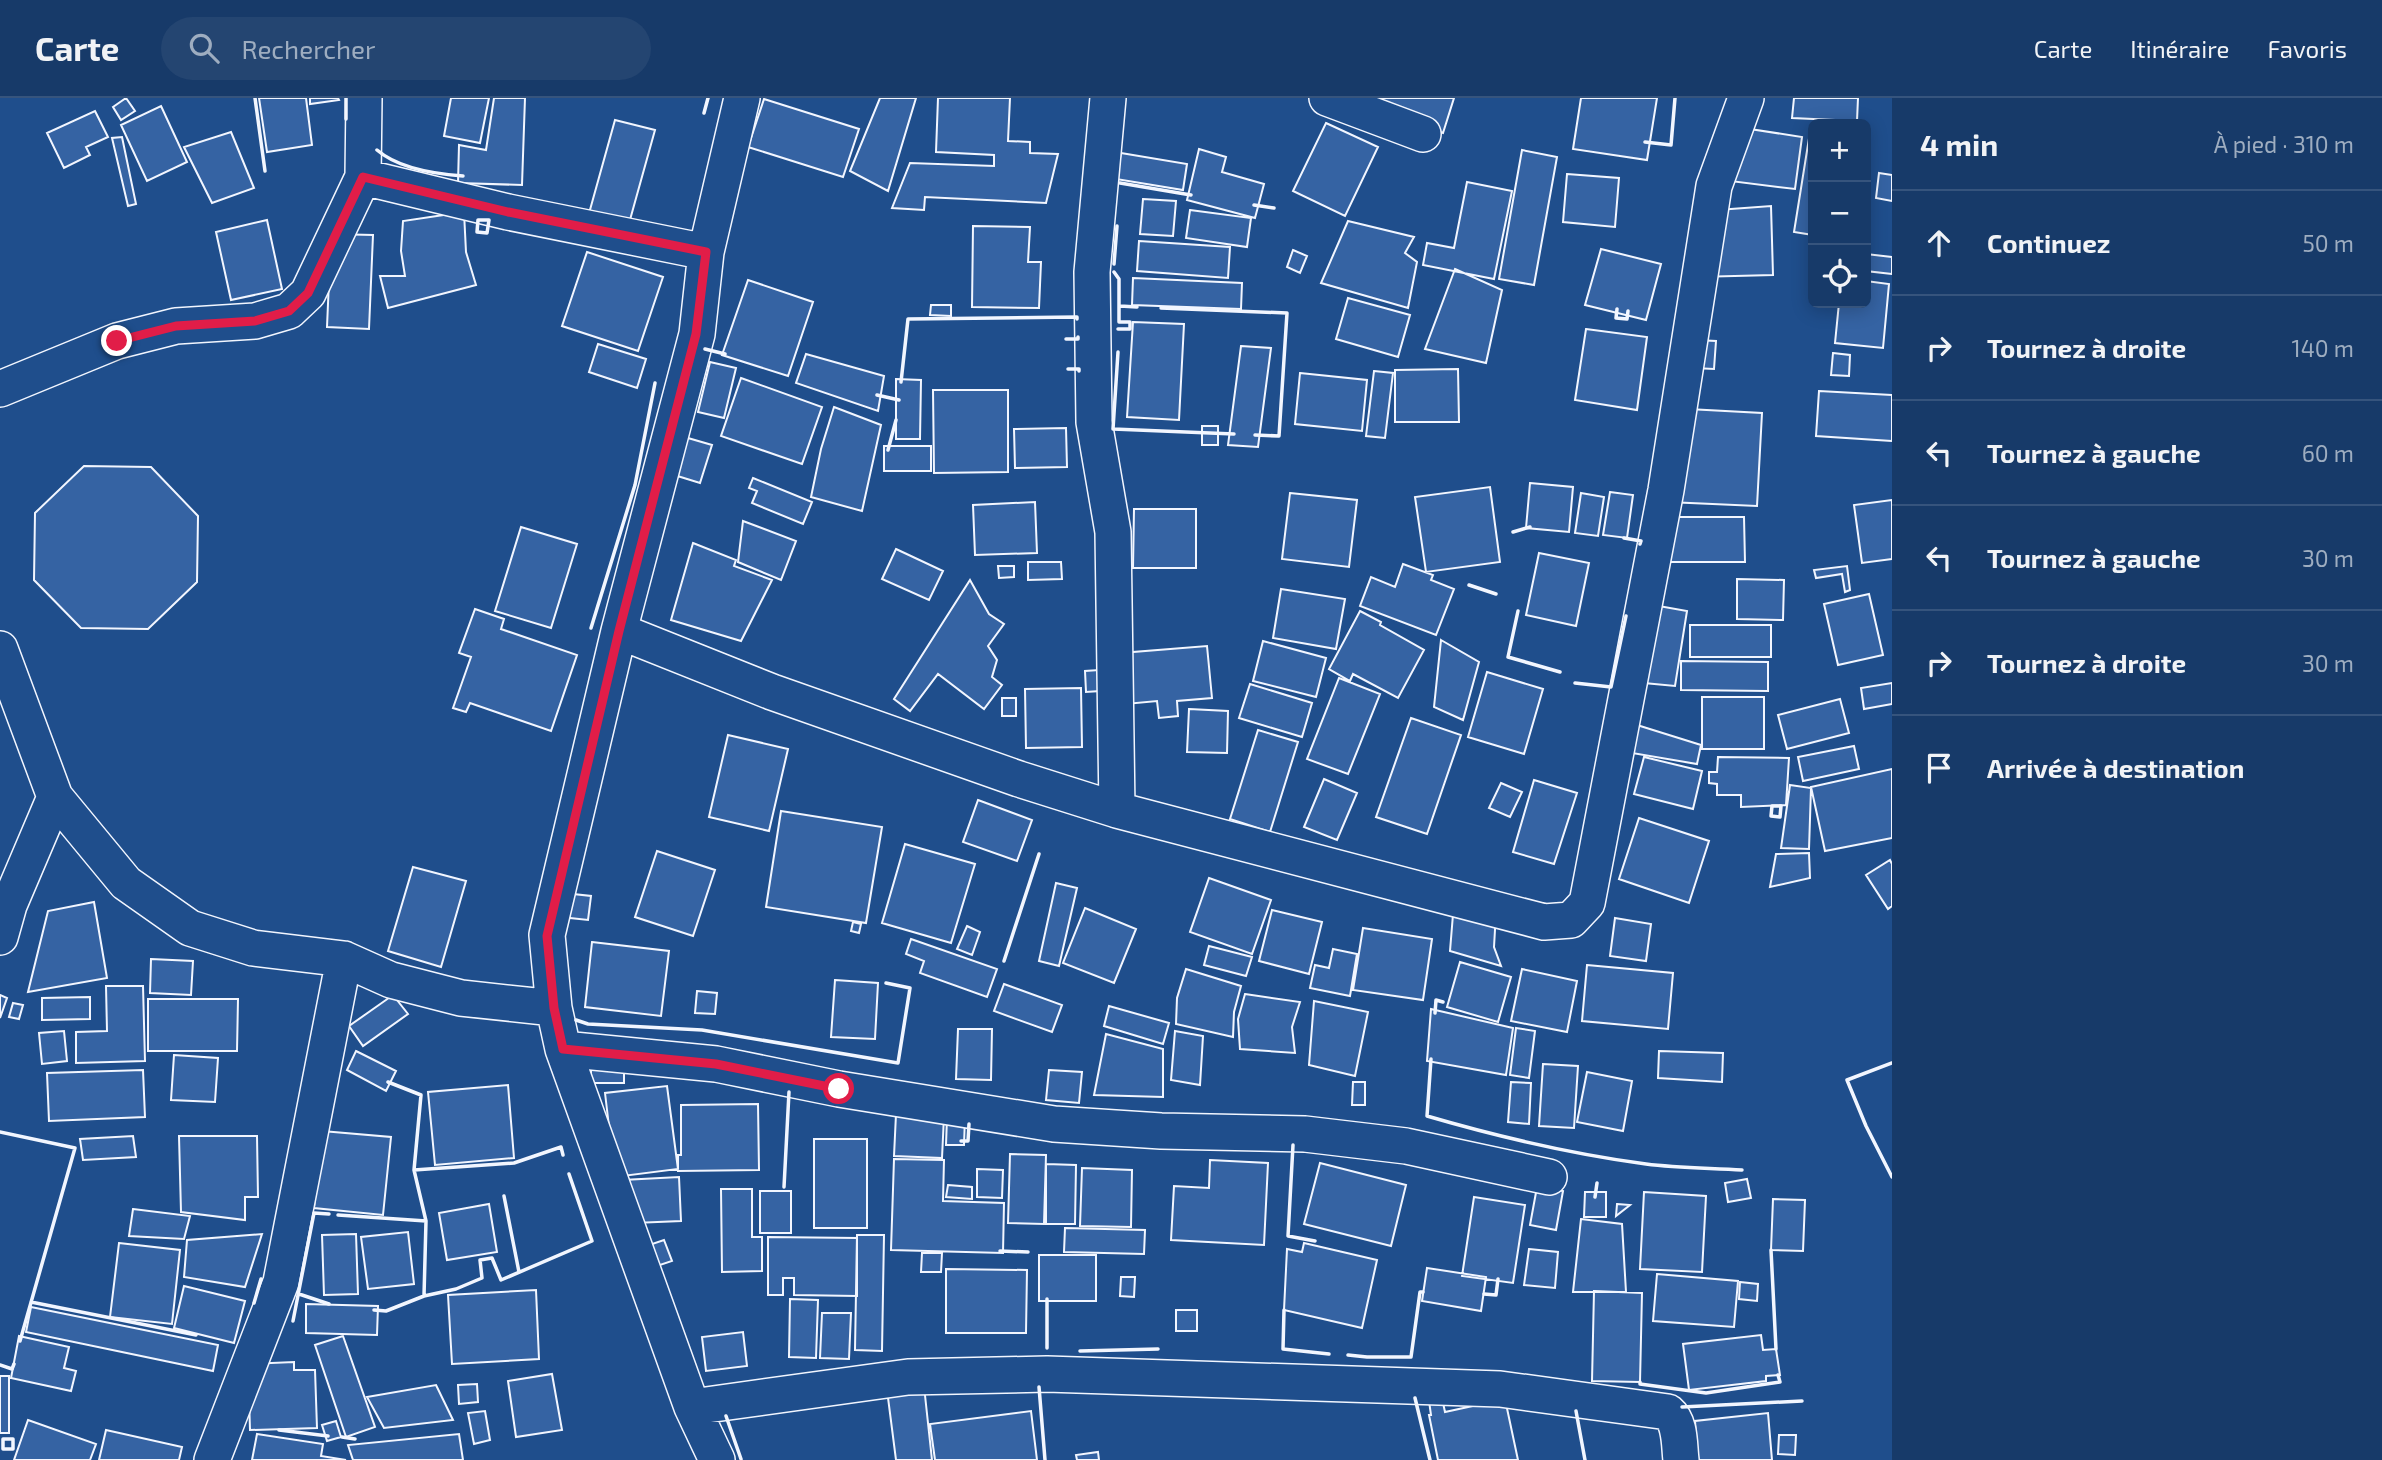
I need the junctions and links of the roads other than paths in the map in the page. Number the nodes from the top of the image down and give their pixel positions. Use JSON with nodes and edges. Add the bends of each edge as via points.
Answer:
{"nodes":[{"id":1,"x":364,"y":98,"type":"edge"},
{"id":2,"x":742,"y":98,"type":"edge"},
{"id":3,"x":1108,"y":98,"type":"edge"},
{"id":4,"x":1327,"y":98,"type":"edge"},
{"id":5,"x":1746,"y":98,"type":"edge"},
{"id":6,"x":1423,"y":134,"type":"dead end"},
{"id":7,"x":363,"y":177,"type":"junction"},
{"id":8,"x":706,"y":252,"type":"junction"},
{"id":9,"x":0,"y":389,"type":"edge"},
{"id":10,"x":619,"y":631,"type":"junction"},
{"id":11,"x":0,"y":649,"type":"edge"},
{"id":12,"x":55,"y":797,"type":"junction"},
{"id":13,"x":1117,"y":810,"type":"junction"},
{"id":14,"x":0,"y":937,"type":"edge"},
{"id":15,"x":344,"y":959,"type":"junction"},
{"id":16,"x":554,"y":1008,"type":"junction"},
{"id":17,"x":563,"y":1049,"type":"junction"},
{"id":18,"x":1549,"y":1177,"type":"dead end"},
{"id":19,"x":692,"y":1407,"type":"junction"},
{"id":20,"x":212,"y":1460,"type":"edge"},
{"id":21,"x":717,"y":1460,"type":"edge"},
{"id":22,"x":1681,"y":1460,"type":"edge"}],
"edges":[{"from":1,"to":7,"type":"street"},
{"from":2,"to":8,"type":"street"},
{"from":3,"to":13,"type":"street","via":[[1092,272],[1094,422],[1113,532]]},
{"from":4,"to":6,"type":"street"},
{"from":5,"to":13,"type":"street","via":[[1714,186],[1666,490],[1587,903],[1571,920],[1544,922]]},
{"from":7,"to":8,"type":"street"},
{"from":7,"to":9,"type":"street","via":[[308,293],[289,311],[255,321],[176,326],[117,341]]},
{"from":8,"to":10,"type":"street","via":[[696,334]]},
{"from":10,"to":13,"type":"street","via":[[772,692]]},
{"from":10,"to":16,"type":"street","via":[[547,936]]},
{"from":11,"to":12,"type":"street"},
{"from":12,"to":14,"type":"street"},
{"from":12,"to":15,"type":"street","via":[[126,883],[190,928],[253,948]]},
{"from":15,"to":16,"type":"street","via":[[391,980],[461,998]]},
{"from":15,"to":20,"type":"street","via":[[281,1282]]},
{"from":16,"to":17,"type":"street"},
{"from":17,"to":18,"type":"street","via":[[716,1064],[1054,1124],[1306,1134],[1406,1146]]},
{"from":17,"to":19,"type":"street"},
{"from":19,"to":21,"type":"street"},
{"from":19,"to":22,"type":"street","via":[[922,1377],[1047,1374],[1500,1390],[1668,1412],[1678,1430]]}]}
